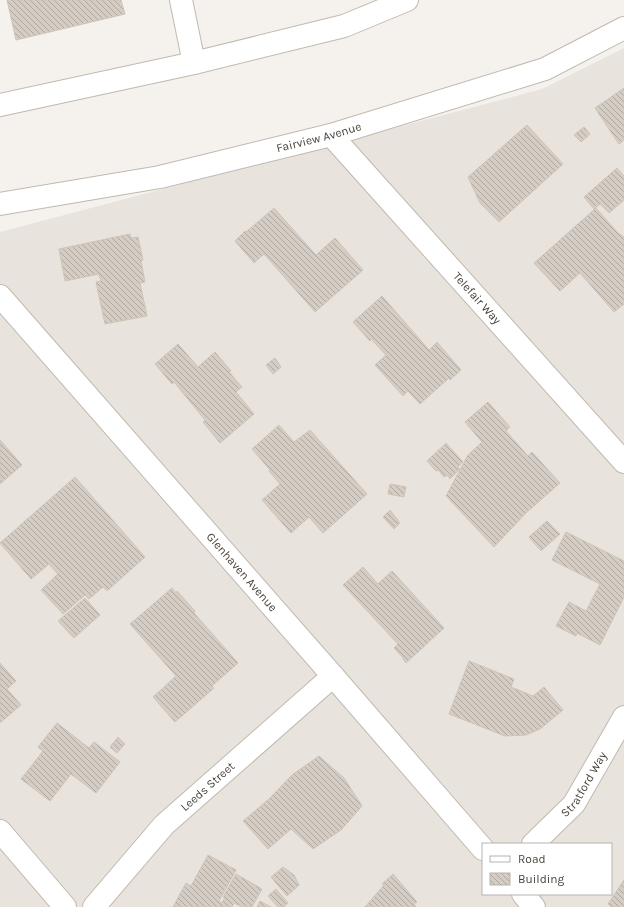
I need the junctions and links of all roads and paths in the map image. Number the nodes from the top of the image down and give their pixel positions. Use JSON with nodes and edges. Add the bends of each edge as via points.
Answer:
{"nodes":[{"id":1,"x":181,"y":0,"type":"edge"},
{"id":2,"x":407,"y":0,"type":"edge"},
{"id":3,"x":624,"y":28,"type":"edge"},
{"id":4,"x":194,"y":63,"type":"junction"},
{"id":5,"x":0,"y":104,"type":"edge"},
{"id":6,"x":330,"y":135,"type":"junction"},
{"id":7,"x":0,"y":204,"type":"edge"},
{"id":8,"x":0,"y":296,"type":"edge"},
{"id":9,"x":624,"y":462,"type":"edge"},
{"id":10,"x":333,"y":676,"type":"junction"},
{"id":11,"x":624,"y":717,"type":"edge"},
{"id":12,"x":0,"y":831,"type":"edge"},
{"id":13,"x":534,"y":843,"type":"edge"},
{"id":14,"x":482,"y":848,"type":"edge"},
{"id":15,"x":524,"y":895,"type":"edge"},
{"id":16,"x":65,"y":907,"type":"edge"},
{"id":17,"x":94,"y":907,"type":"edge"},
{"id":18,"x":534,"y":907,"type":"edge"}],
"edges":[{"from":1,"to":4,"type":"street"},
{"from":2,"to":4,"type":"street","via":[[344,26]]},
{"from":3,"to":6,"type":"street","name":"Fairview Avenue","via":[[545,69]]},
{"from":4,"to":5,"type":"street"},
{"from":6,"to":7,"type":"street","name":"Fairview Avenue","via":[[160,177]]},
{"from":6,"to":9,"type":"street","name":"Telefair Way"},
{"from":8,"to":10,"type":"street","name":"Glenhaven Avenue"},
{"from":10,"to":14,"type":"street","name":"Glenhaven Avenue"},
{"from":10,"to":17,"type":"street","name":"Leeds Street","via":[[164,825]]},
{"from":11,"to":13,"type":"street","name":"Stratford Way","via":[[574,804]]},
{"from":12,"to":16,"type":"street"},
{"from":15,"to":18,"type":"street"}]}
